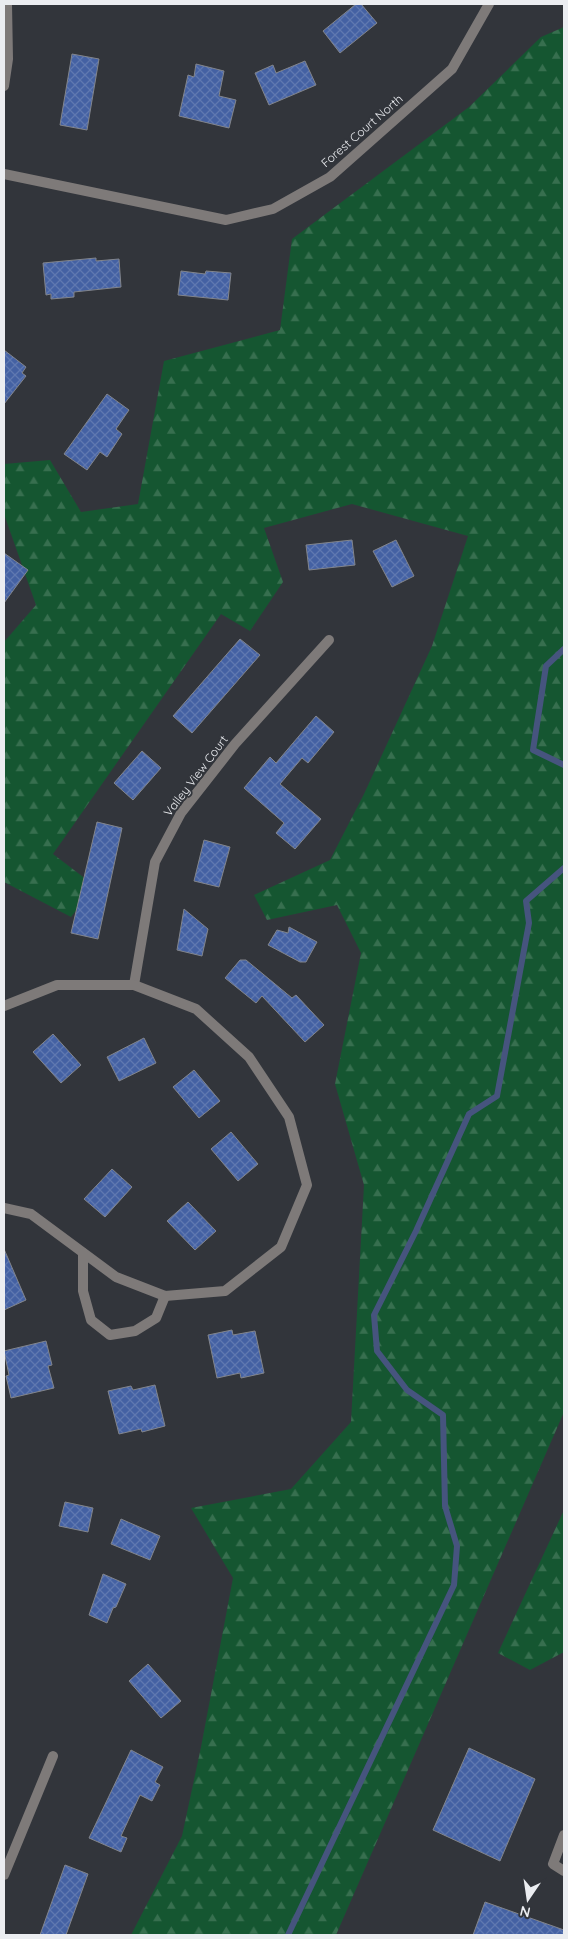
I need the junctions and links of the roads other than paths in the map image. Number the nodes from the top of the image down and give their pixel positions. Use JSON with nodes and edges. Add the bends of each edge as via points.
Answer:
{"nodes":[{"id":1,"x":7,"y":4,"type":"edge"},
{"id":2,"x":489,"y":4,"type":"edge"},
{"id":3,"x":4,"y":86,"type":"edge"},
{"id":4,"x":4,"y":174,"type":"edge"},
{"id":5,"x":328,"y":640,"type":"dead end"},
{"id":6,"x":134,"y":985,"type":"junction"},
{"id":7,"x":4,"y":1006,"type":"edge"},
{"id":8,"x":4,"y":1208,"type":"edge"},
{"id":9,"x":83,"y":1253,"type":"junction"},
{"id":10,"x":166,"y":1296,"type":"junction"},
{"id":11,"x":53,"y":1756,"type":"dead end"},
{"id":12,"x":564,"y":1835,"type":"edge"},
{"id":13,"x":564,"y":1871,"type":"edge"},
{"id":14,"x":4,"y":1875,"type":"edge"}],
"edges":[{"from":1,"to":3,"type":"street","via":[[8,59]]},
{"from":2,"to":4,"type":"street","name":"Forest Court North","via":[[452,69],[330,177],[273,210],[226,220]]},
{"from":5,"to":6,"type":"street","name":"Valley View Court","via":[[235,744],[181,814],[155,862]]},
{"from":6,"to":7,"type":"street","via":[[57,985]]},
{"from":6,"to":10,"type":"street","via":[[196,1009],[249,1057],[289,1117],[308,1186],[281,1248],[253,1270],[224,1291]]},
{"from":8,"to":9,"type":"street","via":[[31,1214]]},
{"from":9,"to":10,"type":"street","via":[[116,1277]]},
{"from":9,"to":10,"type":"street","via":[[84,1291],[91,1320],[110,1335],[135,1331],[156,1318]]},
{"from":11,"to":14,"type":"street"},
{"from":12,"to":13,"type":"street","via":[[553,1864]]}]}
